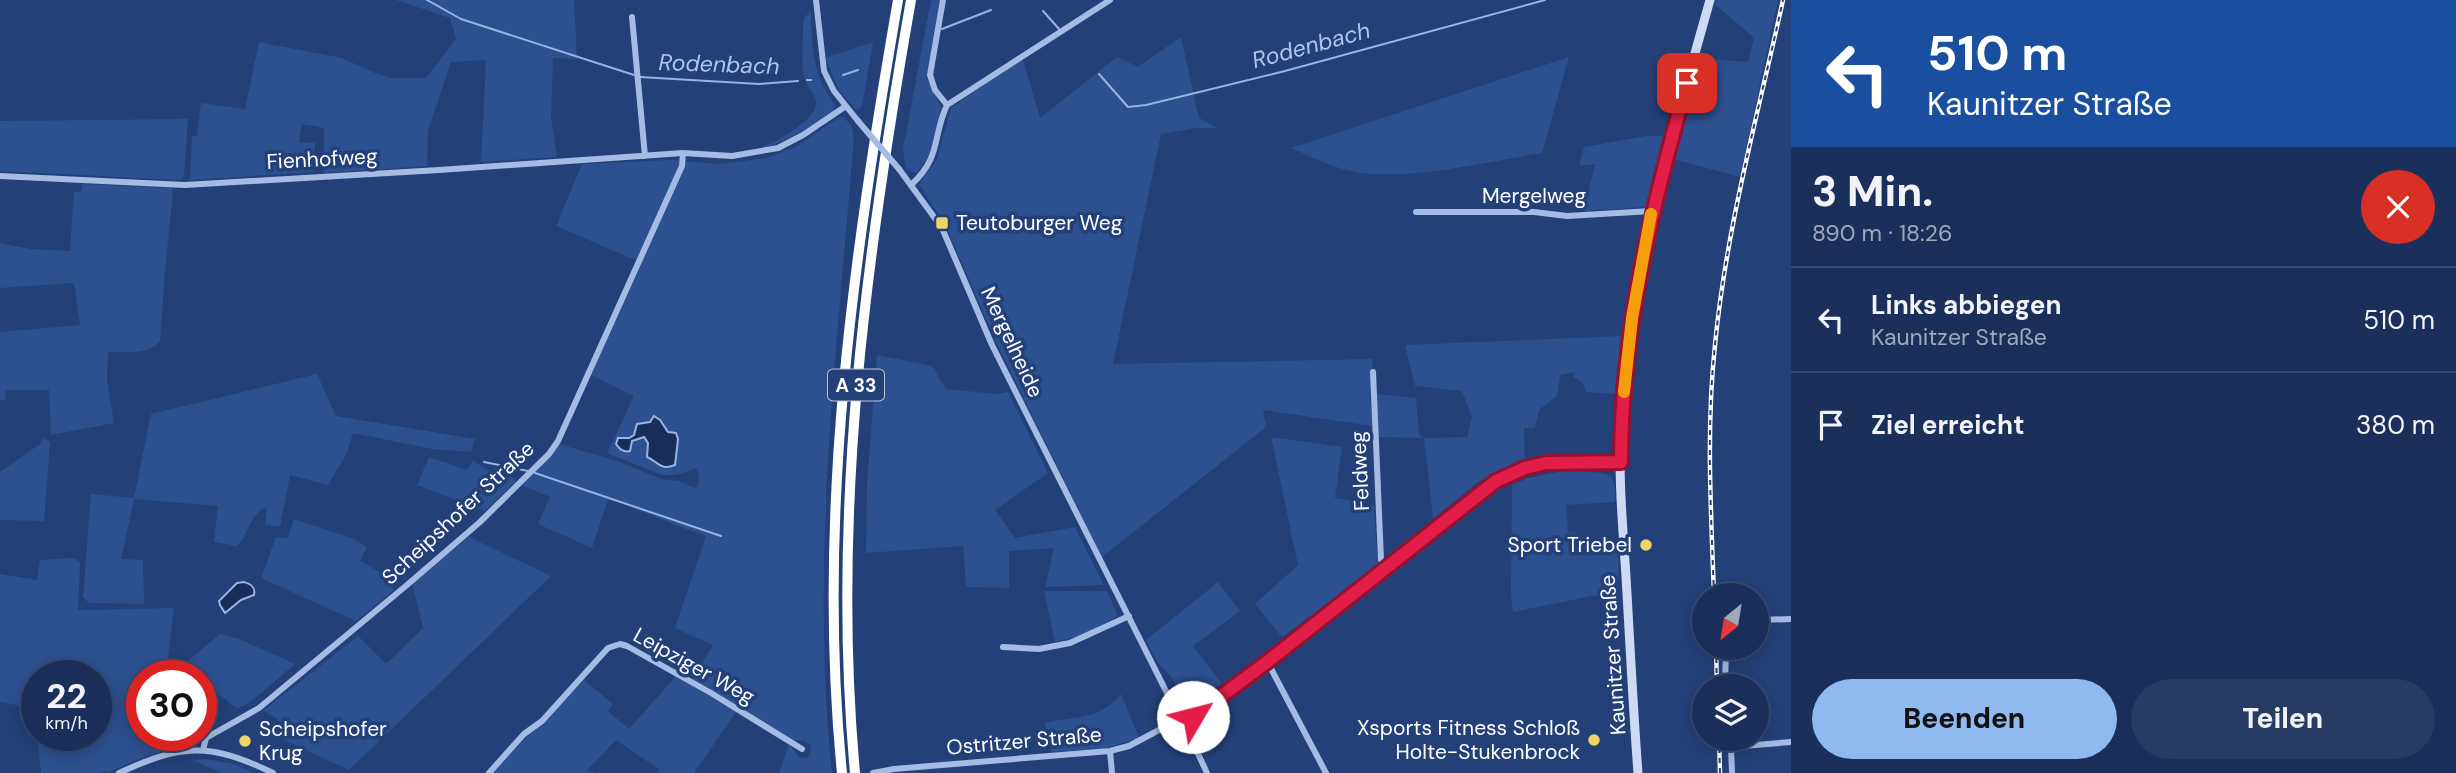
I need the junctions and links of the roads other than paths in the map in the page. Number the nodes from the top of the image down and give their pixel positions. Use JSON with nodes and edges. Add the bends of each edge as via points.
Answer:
{"nodes":[{"id":1,"x":816,"y":0,"type":"edge"},
{"id":2,"x":898,"y":0,"type":"edge"},
{"id":3,"x":911,"y":0,"type":"edge"},
{"id":4,"x":943,"y":0,"type":"edge"},
{"id":5,"x":1110,"y":0,"type":"edge"},
{"id":6,"x":1710,"y":0,"type":"edge"},
{"id":7,"x":632,"y":17,"type":"dead end"},
{"id":8,"x":947,"y":105,"type":"junction"},
{"id":9,"x":846,"y":106,"type":"junction"},
{"id":10,"x":683,"y":153,"type":"junction"},
{"id":11,"x":645,"y":156,"type":"junction"},
{"id":12,"x":0,"y":176,"type":"edge"},
{"id":13,"x":912,"y":184,"type":"junction"},
{"id":14,"x":1652,"y":211,"type":"junction"},
{"id":15,"x":1416,"y":212,"type":"dead end"},
{"id":16,"x":1373,"y":372,"type":"dead end"},
{"id":17,"x":1621,"y":462,"type":"junction"},
{"id":18,"x":1385,"y":568,"type":"junction"},
{"id":19,"x":1129,"y":616,"type":"junction"},
{"id":20,"x":1791,"y":619,"type":"edge"},
{"id":21,"x":1769,"y":620,"type":"edge"},
{"id":22,"x":1003,"y":647,"type":"dead end"},
{"id":23,"x":1267,"y":662,"type":"junction"},
{"id":24,"x":1175,"y":709,"type":"junction"},
{"id":25,"x":1192,"y":714,"type":"junction"},
{"id":26,"x":1172,"y":723,"type":"junction"},
{"id":27,"x":1186,"y":728,"type":"junction"},
{"id":28,"x":217,"y":732,"type":"edge"},
{"id":29,"x":1791,"y":742,"type":"edge"},
{"id":30,"x":1769,"y":744,"type":"edge"},
{"id":31,"x":802,"y":749,"type":"dead end"},
{"id":32,"x":178,"y":751,"type":"edge"},
{"id":33,"x":207,"y":751,"type":"edge"},
{"id":34,"x":1110,"y":751,"type":"junction"},
{"id":35,"x":1731,"y":751,"type":"edge"},
{"id":36,"x":119,"y":773,"type":"edge"},
{"id":37,"x":273,"y":773,"type":"edge"},
{"id":38,"x":488,"y":773,"type":"edge"},
{"id":39,"x":842,"y":773,"type":"edge"},
{"id":40,"x":855,"y":773,"type":"edge"},
{"id":41,"x":873,"y":773,"type":"edge"},
{"id":42,"x":1112,"y":773,"type":"edge"},
{"id":43,"x":1208,"y":773,"type":"edge"},
{"id":44,"x":1326,"y":773,"type":"edge"},
{"id":45,"x":1638,"y":773,"type":"edge"},
{"id":46,"x":1732,"y":773,"type":"edge"}],
"edges":[{"from":1,"to":9,"type":"street","name":"Mergelheide","via":[[824,71]]},
{"from":2,"to":39,"type":"highway","number":"A 33","via":[[863,211],[839,437],[834,653]]},
{"from":3,"to":40,"type":"highway","number":"A 33","via":[[875,216],[852,434],[846,545]]},
{"from":4,"to":8,"type":"street","via":[[930,75]]},
{"from":5,"to":8,"type":"street"},
{"from":6,"to":14,"type":"street","name":"Kaunitzer Straße"},
{"from":7,"to":11,"type":"street"},
{"from":8,"to":13,"type":"street","via":[[931,162]]},
{"from":9,"to":10,"type":"street","name":"Fienhofweg","via":[[778,148],[732,156]]},
{"from":9,"to":13,"type":"street","name":"Mergelheide","bridge":true},
{"from":10,"to":11,"type":"street","name":"Fienhofweg"},
{"from":10,"to":28,"type":"street","name":"Scheipshofer Straße","via":[[682,166],[549,454],[395,596],[259,708]]},
{"from":11,"to":12,"type":"street","name":"Fienhofweg","via":[[185,185]]},
{"from":13,"to":19,"type":"street","name":"Mergelheide","via":[[942,228],[992,345]]},
{"from":14,"to":15,"type":"street","name":"Mergelweg","via":[[1567,216]]},
{"from":14,"to":17,"type":"street","name":"Kaunitzer Straße","via":[[1632,318]]},
{"from":16,"to":18,"type":"street","name":"Feldweg","via":[[1381,560]]},
{"from":17,"to":18,"type":"street","via":[[1546,463],[1525,468],[1481,492]]},
{"from":17,"to":45,"type":"street","name":"Kaunitzer Straße"},
{"from":18,"to":23,"type":"street"},
{"from":19,"to":22,"type":"street","via":[[1070,643],[1039,649]]},
{"from":19,"to":24,"type":"street","name":"Mergelheide"},
{"from":20,"to":21,"type":"street"},
{"from":23,"to":25,"type":"street"},
{"from":23,"to":44,"type":"street"},
{"from":24,"to":25,"type":"street","via":[[1185,708]]},
{"from":24,"to":26,"type":"street"},
{"from":25,"to":27,"type":"street","via":[[1193,721]]},
{"from":26,"to":27,"type":"street"},
{"from":26,"to":34,"type":"street","name":"Ostritzer Straße"},
{"from":27,"to":43,"type":"street"},
{"from":29,"to":30,"type":"street"},
{"from":31,"to":38,"type":"street","name":"Leipziger Weg","via":[[620,643],[608,648]]},
{"from":32,"to":36,"type":"street"},
{"from":33,"to":37,"type":"street"},
{"from":34,"to":41,"type":"street","name":"Ostritzer Straße"},
{"from":34,"to":42,"type":"street"},
{"from":35,"to":46,"type":"street"}]}
